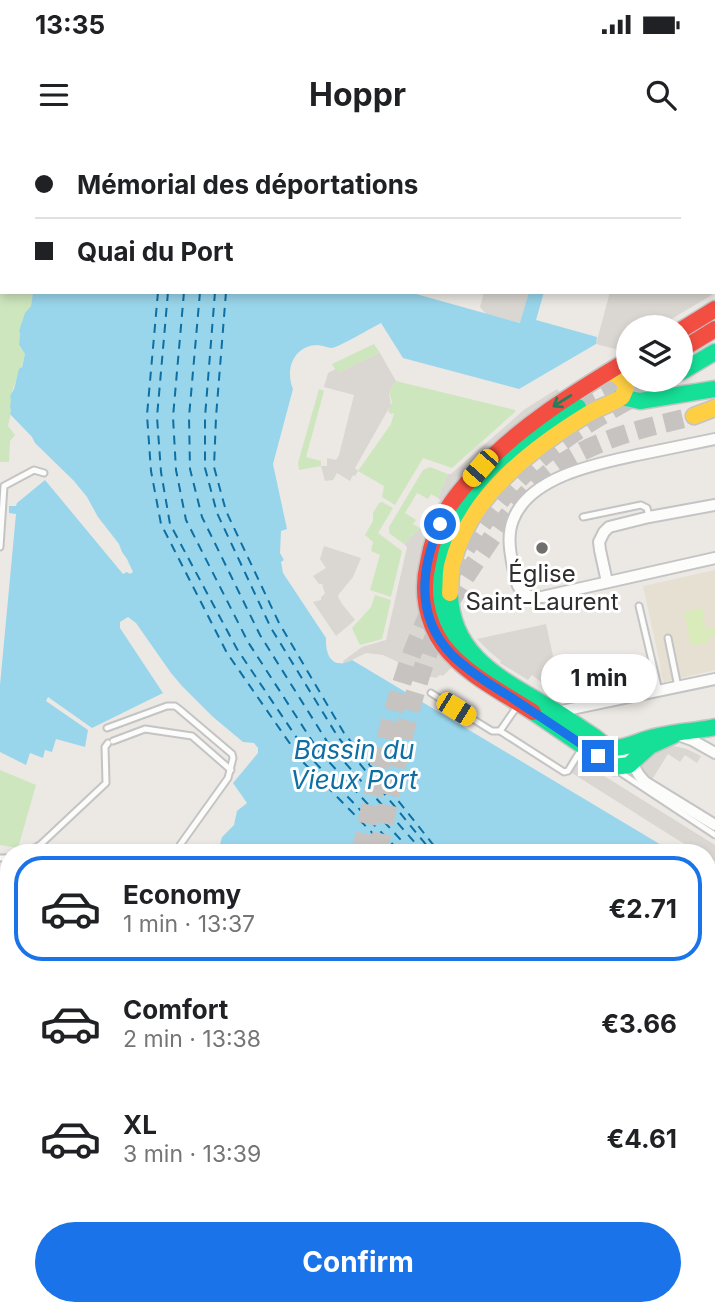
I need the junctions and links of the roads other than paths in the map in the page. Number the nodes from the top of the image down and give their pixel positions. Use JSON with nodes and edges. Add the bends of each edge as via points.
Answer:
{"nodes":[{"id":1,"x":715,"y":302,"type":"edge"},
{"id":2,"x":715,"y":309,"type":"edge"},
{"id":3,"x":693,"y":315,"type":"edge"},
{"id":4,"x":693,"y":323,"type":"edge"},
{"id":5,"x":715,"y":329,"type":"edge"},
{"id":6,"x":715,"y":342,"type":"edge"},
{"id":7,"x":693,"y":348,"type":"edge"},
{"id":8,"x":715,"y":352,"type":"edge"},
{"id":9,"x":693,"y":353,"type":"edge"},
{"id":10,"x":693,"y":357,"type":"edge"},
{"id":11,"x":616,"y":367,"type":"edge"},
{"id":12,"x":616,"y":374,"type":"edge"},
{"id":13,"x":603,"y":375,"type":"junction"},
{"id":14,"x":715,"y":389,"type":"edge"},
{"id":15,"x":616,"y":392,"type":"edge"},
{"id":16,"x":617,"y":392,"type":"edge"},
{"id":17,"x":624,"y":392,"type":"edge"},
{"id":18,"x":715,"y":410,"type":"edge"},
{"id":19,"x":583,"y":411,"type":"junction"},
{"id":20,"x":694,"y":416,"type":"tunnel mouth"},
{"id":21,"x":715,"y":439,"type":"edge"},
{"id":22,"x":44,"y":473,"type":"dead end"},
{"id":23,"x":715,"y":498,"type":"edge"},
{"id":24,"x":715,"y":505,"type":"edge"},
{"id":25,"x":583,"y":517,"type":"dead end"},
{"id":26,"x":649,"y":517,"type":"junction"},
{"id":27,"x":0,"y":547,"type":"edge"},
{"id":28,"x":715,"y":558,"type":"edge"},
{"id":29,"x":607,"y":582,"type":"junction"},
{"id":30,"x":639,"y":606,"type":"dead end"},
{"id":31,"x":668,"y":638,"type":"dead end"},
{"id":32,"x":469,"y":668,"type":"junction"},
{"id":33,"x":715,"y":679,"type":"edge"},
{"id":34,"x":678,"y":687,"type":"junction"},
{"id":35,"x":659,"y":691,"type":"junction"},
{"id":36,"x":431,"y":693,"type":"dead end"},
{"id":37,"x":519,"y":703,"type":"junction"},
{"id":38,"x":557,"y":712,"type":"junction"},
{"id":39,"x":107,"y":729,"type":"dead end"},
{"id":40,"x":714,"y":730,"type":"edge"},
{"id":41,"x":500,"y":731,"type":"junction"},
{"id":42,"x":674,"y":735,"type":"junction"},
{"id":43,"x":583,"y":746,"type":"junction"},
{"id":44,"x":609,"y":747,"type":"junction"},
{"id":45,"x":715,"y":752,"type":"edge"},
{"id":46,"x":632,"y":763,"type":"junction"},
{"id":47,"x":614,"y":767,"type":"junction"},
{"id":48,"x":231,"y":770,"type":"junction"},
{"id":49,"x":715,"y":825,"type":"edge"},
{"id":50,"x":715,"y":835,"type":"edge"},
{"id":51,"x":41,"y":844,"type":"edge"},
{"id":52,"x":181,"y":844,"type":"edge"}],
"edges":[{"from":1,"to":3,"type":"lane"},
{"from":2,"to":4,"type":"main road"},
{"from":5,"to":7,"type":"main road"},
{"from":6,"to":9,"type":"main road"},
{"from":8,"to":10,"type":"main road"},
{"from":11,"to":13,"type":"main road"},
{"from":12,"to":13,"type":"main road"},
{"from":13,"to":15,"type":"main road","via":[[596,386],[598,395]]},
{"from":13,"to":32,"type":"main road","one_way":true,"via":[[503,445],[460,491],[440,524],[425,572],[424,595],[440,640]]},
{"from":14,"to":17,"type":"main road","via":[[640,401]]},
{"from":16,"to":19,"type":"main road"},
{"from":18,"to":20,"type":"main road"},
{"from":19,"to":32,"type":"main road","via":[[527,444],[490,478],[467,506],[445,550],[440,570],[441,613]]},
{"from":19,"to":38,"type":"main road","via":[[567,433],[536,450],[480,506],[462,534],[449,591],[455,626],[469,651],[503,680]]},
{"from":21,"to":29,"type":"street","via":[[586,467],[540,489],[516,512],[509,543],[518,587],[527,596],[542,597]]},
{"from":22,"to":27,"type":"lane","via":[[34,470],[4,486]]},
{"from":23,"to":26,"type":"street","via":[[658,510]]},
{"from":24,"to":26,"type":"street"},
{"from":25,"to":26,"type":"lane","via":[[642,505]]},
{"from":26,"to":29,"type":"street","via":[[613,525],[602,535],[599,542]]},
{"from":28,"to":29,"type":"street"},
{"from":30,"to":35,"type":"lane"},
{"from":31,"to":34,"type":"lane"},
{"from":32,"to":37,"type":"main road"},
{"from":33,"to":34,"type":"street"},
{"from":34,"to":35,"type":"street"},
{"from":35,"to":38,"type":"street"},
{"from":36,"to":41,"type":"lane","via":[[492,731]]},
{"from":37,"to":41,"type":"lane"},
{"from":37,"to":43,"type":"main road"},
{"from":38,"to":44,"type":"main road"},
{"from":39,"to":48,"type":"lane","via":[[175,706],[230,752]]},
{"from":40,"to":42,"type":"main road"},
{"from":41,"to":43,"type":"lane","via":[[564,772]]},
{"from":42,"to":44,"type":"main road"},
{"from":42,"to":45,"type":"street"},
{"from":42,"to":46,"type":"main road","via":[[648,747]]},
{"from":43,"to":47,"type":"main road"},
{"from":44,"to":46,"type":"street"},
{"from":46,"to":47,"type":"main road"},
{"from":46,"to":49,"type":"street","via":[[645,782]]},
{"from":47,"to":50,"type":"lane"},
{"from":48,"to":51,"type":"lane","via":[[192,736],[145,729],[110,742],[105,747],[106,783]]},
{"from":48,"to":52,"type":"lane"}]}
